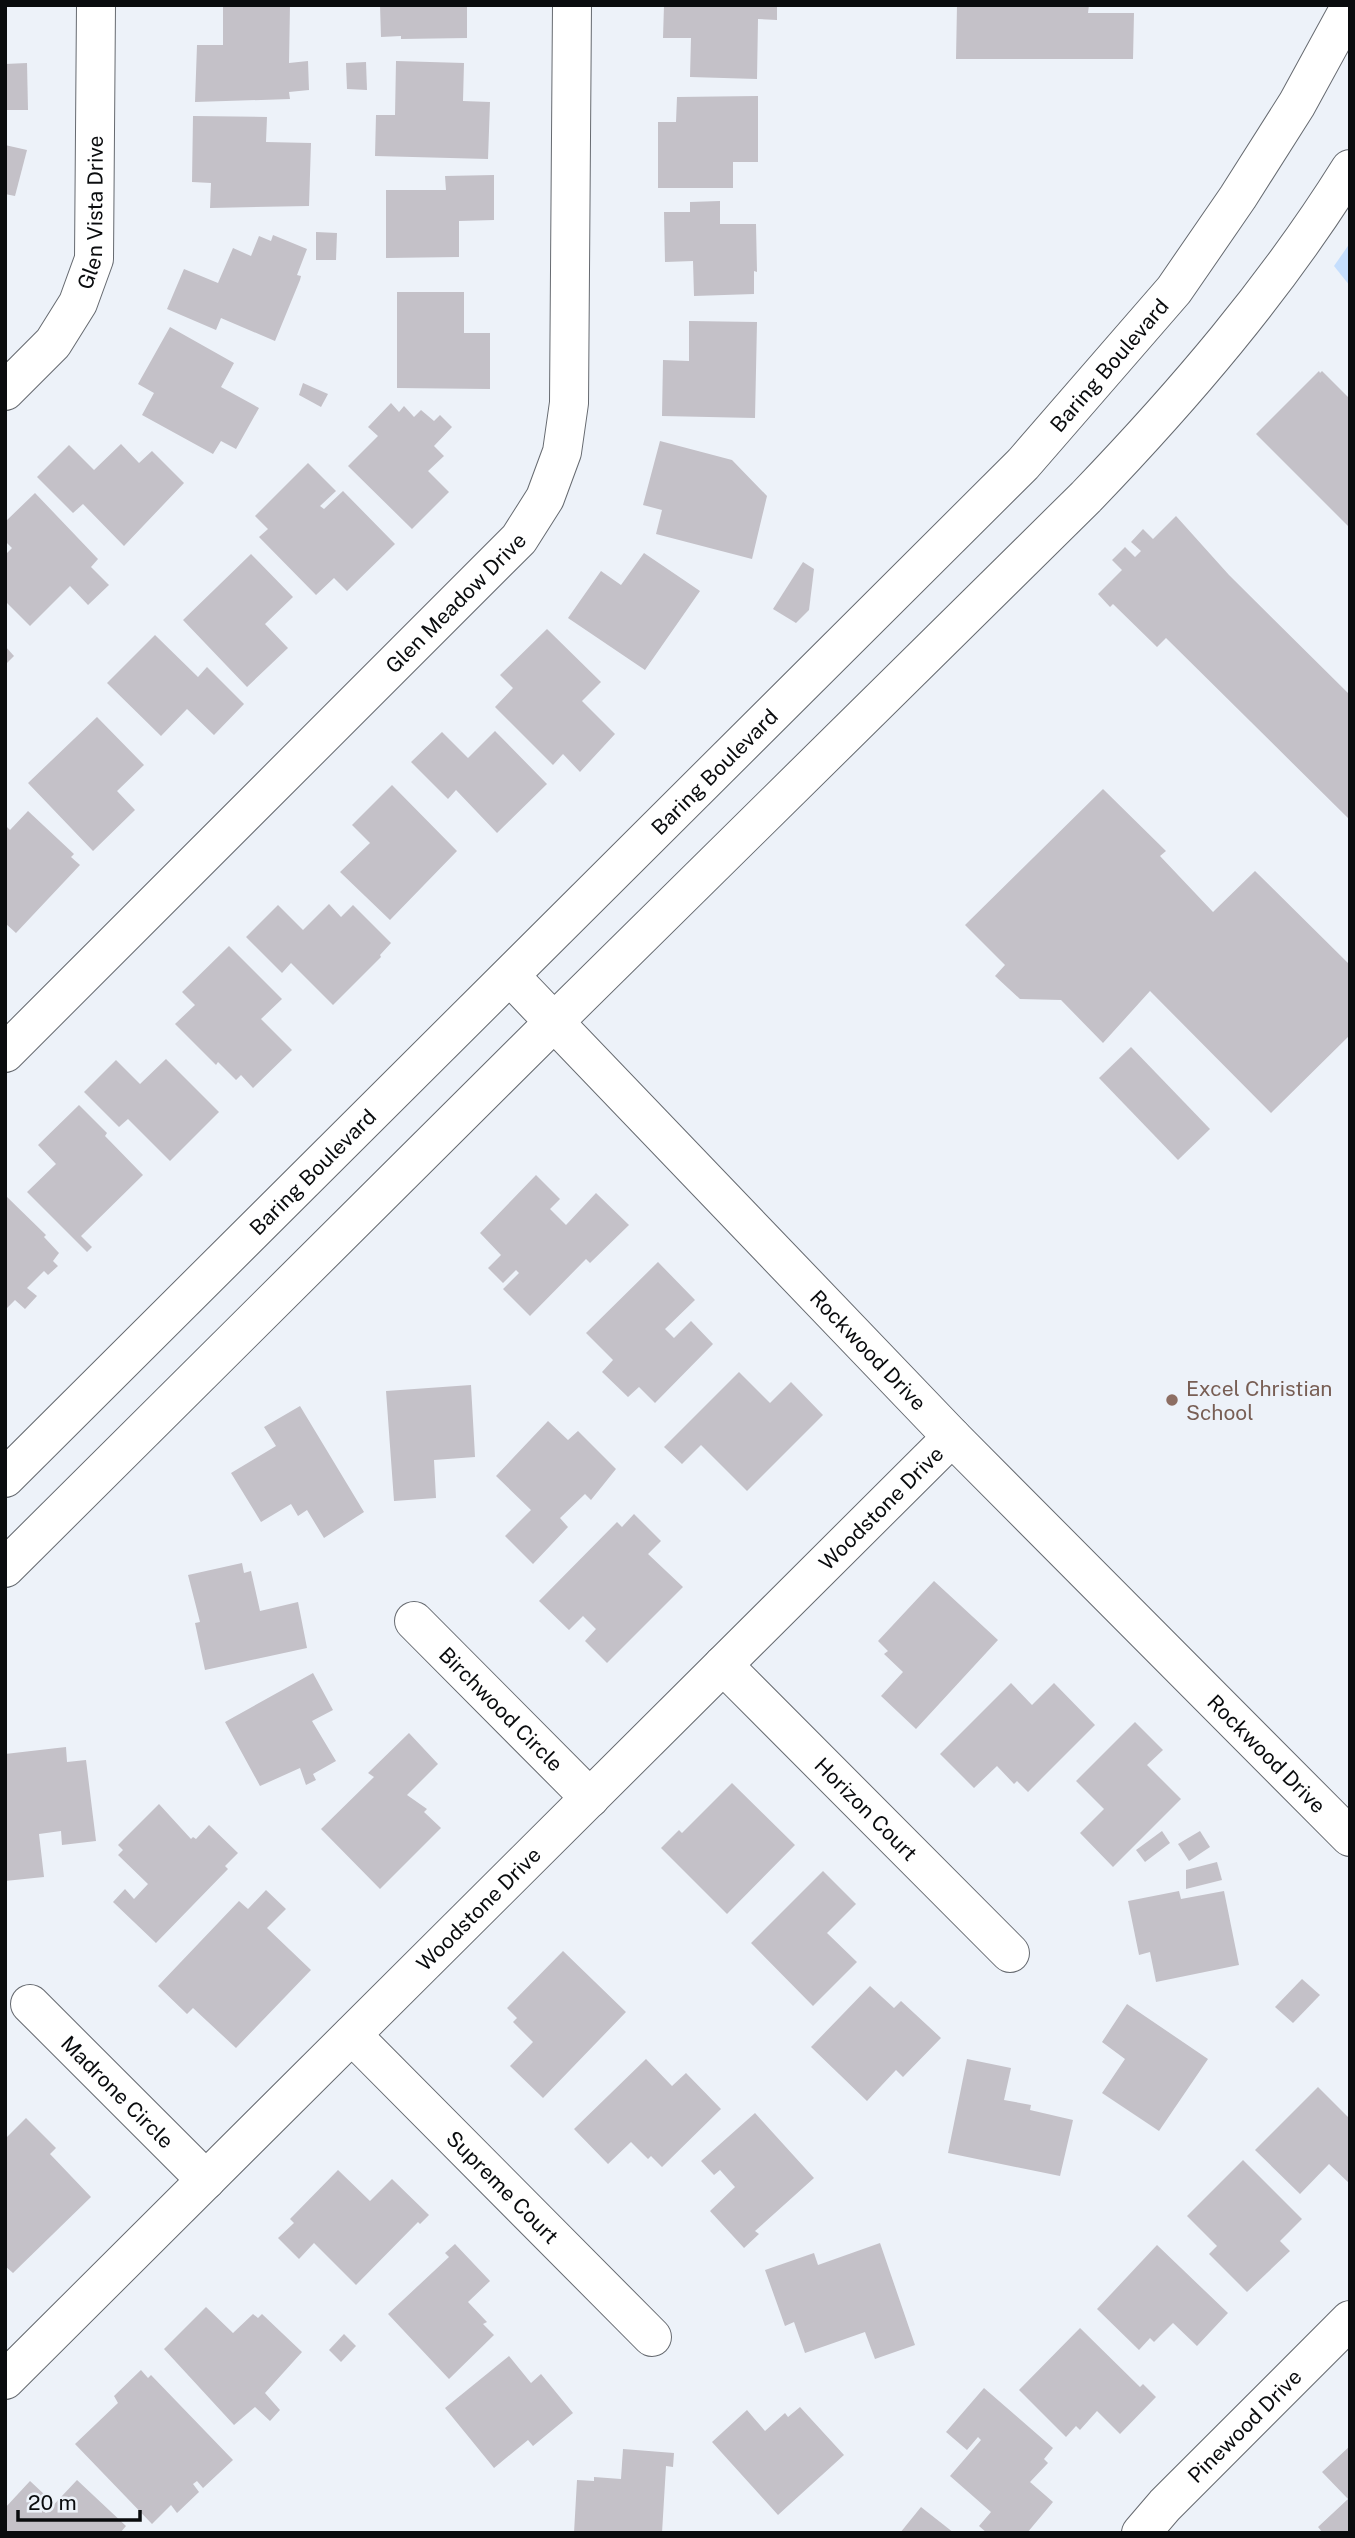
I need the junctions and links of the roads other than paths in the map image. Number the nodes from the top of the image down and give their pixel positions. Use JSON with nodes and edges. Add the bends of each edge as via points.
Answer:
{"nodes":[{"id":1,"x":96,"y":5,"type":"edge"},
{"id":2,"x":572,"y":5,"type":"edge"},
{"id":3,"x":1350,"y":7,"type":"edge"},
{"id":4,"x":1350,"y":169,"type":"edge"},
{"id":5,"x":5,"y":391,"type":"edge"},
{"id":6,"x":510,"y":976,"type":"junction"},
{"id":7,"x":554,"y":1021,"type":"junction"},
{"id":8,"x":5,"y":1052,"type":"edge"},
{"id":9,"x":952,"y":1437,"type":"junction"},
{"id":10,"x":5,"y":1478,"type":"edge"},
{"id":11,"x":5,"y":1568,"type":"edge"},
{"id":12,"x":414,"y":1621,"type":"dead end"},
{"id":13,"x":723,"y":1665,"type":"junction"},
{"id":14,"x":590,"y":1798,"type":"junction"},
{"id":15,"x":1350,"y":1837,"type":"edge"},
{"id":16,"x":1010,"y":1954,"type":"dead end"},
{"id":17,"x":30,"y":2004,"type":"dead end"},
{"id":18,"x":352,"y":2035,"type":"junction"},
{"id":19,"x":206,"y":2180,"type":"junction"},
{"id":20,"x":1350,"y":2320,"type":"edge"},
{"id":21,"x":652,"y":2337,"type":"dead end"},
{"id":22,"x":5,"y":2380,"type":"edge"},
{"id":23,"x":1141,"y":2533,"type":"edge"}],
"edges":[{"from":1,"to":5,"type":"street","name":"Glen Vista Drive","via":[[94,259],[78,303],[53,343]]},
{"from":2,"to":8,"type":"street","name":"Glen Meadow Drive","via":[[569,403],[562,452],[545,498],[519,539]]},
{"from":3,"to":6,"type":"street","name":"Baring Boulevard","via":[[1297,104],[1238,197],[1174,290],[1105,372],[1023,464]]},
{"from":4,"to":7,"type":"street","via":[[1266,292],[1149,431]]},
{"from":6,"to":7,"type":"street","name":"Rockwood Drive"},
{"from":6,"to":10,"type":"street","name":"Baring Boulevard"},
{"from":7,"to":9,"type":"street","name":"Rockwood Drive"},
{"from":7,"to":11,"type":"street"},
{"from":9,"to":13,"type":"street","name":"Woodstone Drive"},
{"from":9,"to":15,"type":"street","name":"Rockwood Drive"},
{"from":12,"to":14,"type":"street","name":"Birchwood Circle"},
{"from":13,"to":14,"type":"street","name":"Woodstone Drive"},
{"from":13,"to":16,"type":"street","name":"Horizon Court"},
{"from":14,"to":18,"type":"street","name":"Woodstone Drive"},
{"from":17,"to":19,"type":"street","name":"Madrone Circle"},
{"from":18,"to":19,"type":"street","name":"Woodstone Drive"},
{"from":18,"to":21,"type":"street","name":"Supreme Court"},
{"from":19,"to":22,"type":"street","name":"Woodstone Drive"},
{"from":20,"to":23,"type":"street","name":"Pinewood Drive"}]}
